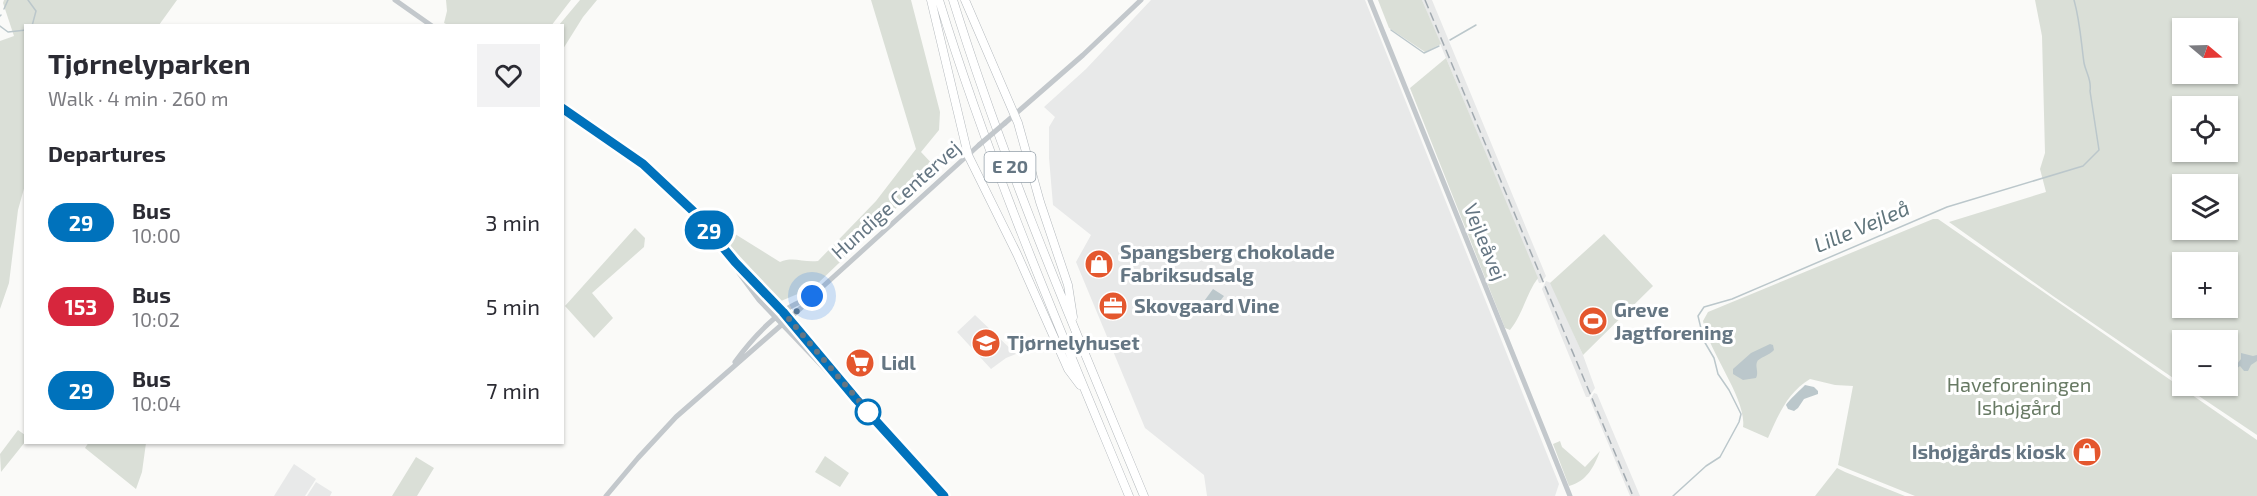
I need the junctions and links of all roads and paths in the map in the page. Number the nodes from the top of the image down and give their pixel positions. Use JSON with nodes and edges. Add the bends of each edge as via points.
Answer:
{"nodes":[{"id":1,"x":394,"y":0,"type":"edge"},
{"id":2,"x":931,"y":0,"type":"edge"},
{"id":3,"x":939,"y":0,"type":"edge"},
{"id":4,"x":953,"y":0,"type":"edge"},
{"id":5,"x":965,"y":0,"type":"edge"},
{"id":6,"x":1141,"y":0,"type":"edge"},
{"id":7,"x":1370,"y":0,"type":"edge"},
{"id":8,"x":429,"y":24,"type":"edge"},
{"id":9,"x":564,"y":109,"type":"edge"},
{"id":10,"x":1014,"y":114,"type":"junction"},
{"id":11,"x":968,"y":155,"type":"junction"},
{"id":12,"x":735,"y":262,"type":"junction"},
{"id":13,"x":808,"y":300,"type":"junction"},
{"id":14,"x":783,"y":312,"type":"junction"},
{"id":15,"x":776,"y":318,"type":"junction"},
{"id":16,"x":789,"y":319,"type":"junction"},
{"id":17,"x":783,"y":325,"type":"junction"},
{"id":18,"x":1076,"y":330,"type":"junction"},
{"id":19,"x":730,"y":368,"type":"junction"},
{"id":20,"x":1087,"y":395,"type":"junction"},
{"id":21,"x":858,"y":400,"type":"junction"},
{"id":22,"x":606,"y":496,"type":"edge"},
{"id":23,"x":944,"y":496,"type":"edge"},
{"id":24,"x":1129,"y":496,"type":"edge"},
{"id":25,"x":1144,"y":496,"type":"edge"},
{"id":26,"x":1568,"y":496,"type":"edge"}],
"edges":[{"from":1,"to":8,"type":"street"},
{"from":2,"to":11,"type":"highway"},
{"from":3,"to":20,"type":"highway","number":"E 20","via":[[991,155]]},
{"from":4,"to":18,"type":"highway","number":"E 20","via":[[1004,150]]},
{"from":5,"to":10,"type":"highway"},
{"from":6,"to":10,"type":"street","name":"Hundige Centervej"},
{"from":7,"to":26,"type":"street","name":"Vejleåvej"},
{"from":9,"to":12,"type":"street","via":[[643,164],[693,211]]},
{"from":10,"to":11,"type":"street","name":"Hundige Centervej","bridge":true},
{"from":10,"to":18,"type":"highway","via":[[1068,285]]},
{"from":11,"to":13,"type":"street","name":"Hundige Centervej"},
{"from":11,"to":20,"type":"highway","via":[[1068,369]]},
{"from":12,"to":14,"type":"street"},
{"from":12,"to":15,"type":"street","via":[[747,286]]},
{"from":13,"to":14,"type":"street","name":"Hundige Centervej","via":[[798,301]]},
{"from":13,"to":16,"type":"street","name":"Hundige Centervej"},
{"from":14,"to":15,"type":"street","name":"Hundige Centervej"},
{"from":14,"to":16,"type":"street"},
{"from":15,"to":17,"type":"street"},
{"from":15,"to":19,"type":"street","name":"Hundige Centervej"},
{"from":16,"to":17,"type":"street","name":"Hundige Centervej"},
{"from":16,"to":21,"type":"street"},
{"from":17,"to":19,"type":"street","name":"Hundige Centervej"},
{"from":17,"to":21,"type":"street"},
{"from":18,"to":25,"type":"highway","number":"E 20"},
{"from":19,"to":22,"type":"street","name":"Hundige Centervej","via":[[676,417]]},
{"from":20,"to":24,"type":"highway","number":"E 20"},
{"from":21,"to":23,"type":"street"}]}
